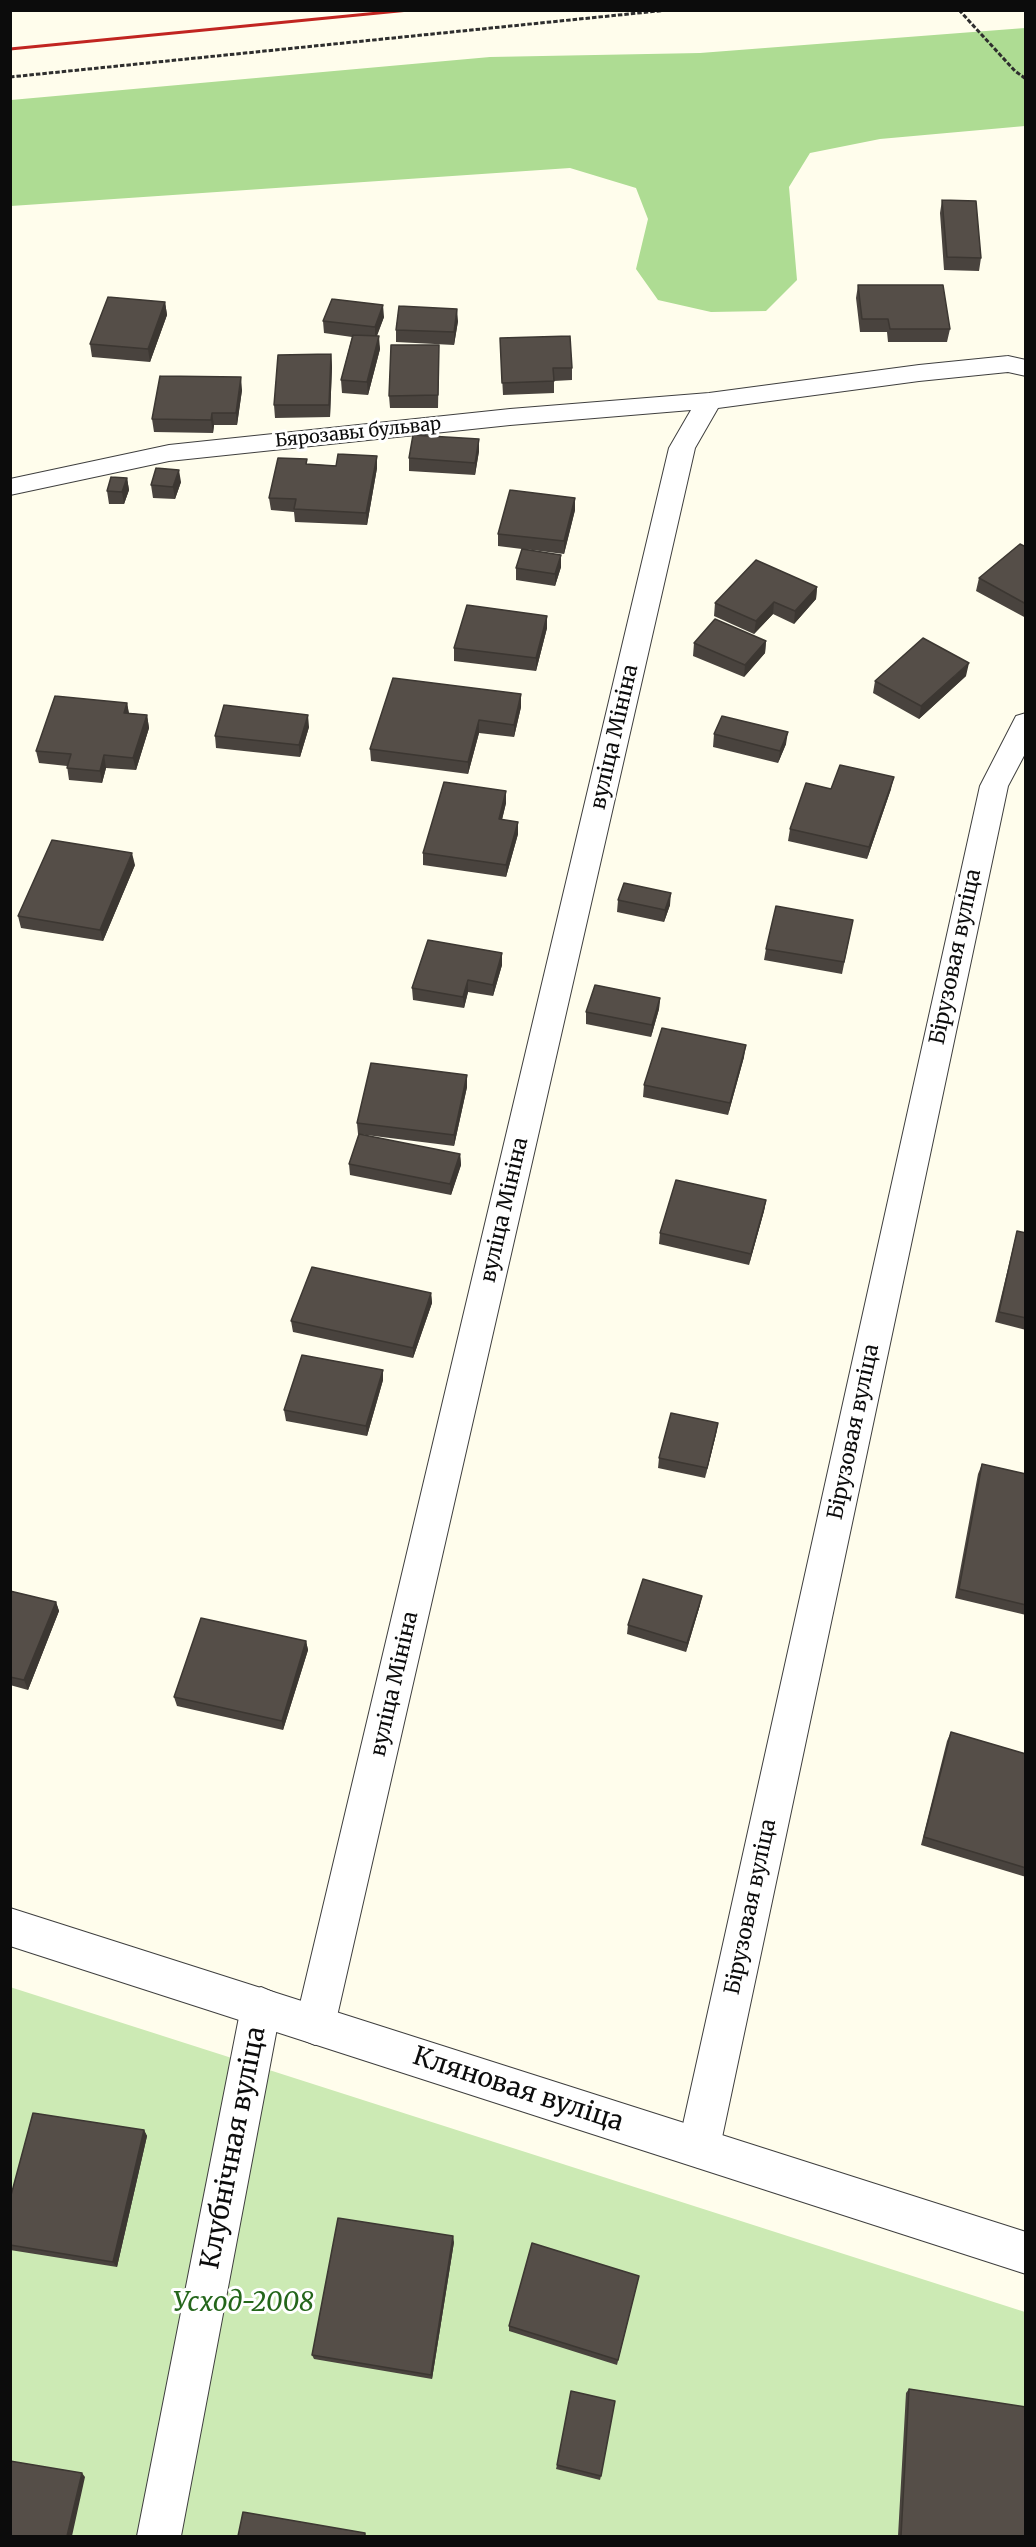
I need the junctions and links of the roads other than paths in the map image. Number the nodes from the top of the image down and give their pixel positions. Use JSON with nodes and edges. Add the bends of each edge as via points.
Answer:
{"nodes":[{"id":1,"x":1026,"y":368,"type":"edge"},
{"id":2,"x":709,"y":401,"type":"junction"},
{"id":3,"x":10,"y":487,"type":"edge"},
{"id":4,"x":1026,"y":723,"type":"edge"},
{"id":5,"x":10,"y":1927,"type":"edge"},
{"id":6,"x":261,"y":2007,"type":"junction"},
{"id":7,"x":315,"y":2025,"type":"junction"},
{"id":8,"x":699,"y":2147,"type":"junction"},
{"id":9,"x":1026,"y":2253,"type":"edge"},
{"id":10,"x":159,"y":2536,"type":"edge"}],
"edges":[{"from":1,"to":2,"type":"street","name":"Бярозавы бульвар","via":[[1008,364],[919,372]]},
{"from":2,"to":3,"type":"street","name":"Бярозавы бульвар","via":[[510,417],[169,453]]},
{"from":2,"to":7,"type":"street","name":"вуліца Мініна","via":[[682,448]]},
{"from":4,"to":8,"type":"street","name":"Бірузовая вуліца","via":[[993,786]]},
{"from":5,"to":6,"type":"street","name":"Кляновая вуліца"},
{"from":6,"to":7,"type":"street","name":"Кляновая вуліца"},
{"from":6,"to":10,"type":"street","name":"Клубнічная вуліца"},
{"from":7,"to":8,"type":"street","name":"Кляновая вуліца"},
{"from":8,"to":9,"type":"street","name":"Кляновая вуліца"}]}
